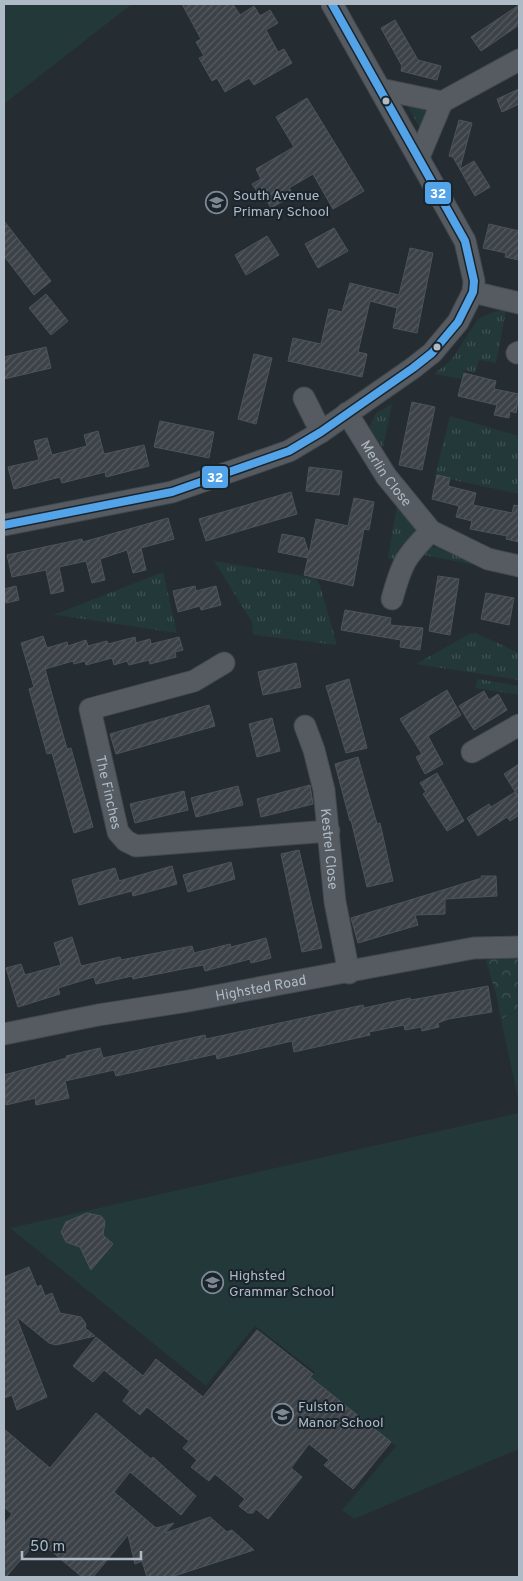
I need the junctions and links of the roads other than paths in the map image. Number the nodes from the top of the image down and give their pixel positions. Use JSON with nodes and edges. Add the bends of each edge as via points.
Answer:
{"nodes":[{"id":1,"x":339,"y":9,"type":"edge"},
{"id":2,"x":519,"y":60,"type":"edge"},
{"id":3,"x":380,"y":89,"type":"junction"},
{"id":4,"x":442,"y":102,"type":"junction"},
{"id":5,"x":419,"y":158,"type":"junction"},
{"id":6,"x":473,"y":292,"type":"junction"},
{"id":7,"x":519,"y":303,"type":"edge"},
{"id":8,"x":305,"y":397,"type":"dead end"},
{"id":9,"x":347,"y":413,"type":"junction"},
{"id":10,"x":322,"y":432,"type":"junction"},
{"id":11,"x":4,"y":525,"type":"edge"},
{"id":12,"x":431,"y":531,"type":"junction"},
{"id":13,"x":519,"y":566,"type":"edge"},
{"id":14,"x":392,"y":599,"type":"dead end"},
{"id":15,"x":224,"y":663,"type":"dead end"},
{"id":16,"x":519,"y":725,"type":"edge"},
{"id":17,"x":304,"y":726,"type":"dead end"},
{"id":18,"x":472,"y":752,"type":"dead end"},
{"id":19,"x":329,"y":831,"type":"junction"},
{"id":20,"x":519,"y":947,"type":"edge"},
{"id":21,"x":349,"y":973,"type":"junction"},
{"id":22,"x":4,"y":1034,"type":"edge"}],
"edges":[{"from":1,"to":3,"type":"street"},
{"from":2,"to":4,"type":"street"},
{"from":3,"to":4,"type":"street"},
{"from":3,"to":5,"type":"street"},
{"from":4,"to":5,"type":"street"},
{"from":5,"to":6,"type":"street","via":[[465,241],[472,264]]},
{"from":6,"to":7,"type":"street"},
{"from":6,"to":9,"type":"street","via":[[458,322],[432,352]]},
{"from":8,"to":10,"type":"street"},
{"from":9,"to":10,"type":"street"},
{"from":9,"to":12,"type":"street","name":"Merlin Close","via":[[386,476]]},
{"from":10,"to":11,"type":"street","via":[[289,452],[172,492]]},
{"from":12,"to":13,"type":"street","name":"Merlin Close","via":[[488,558]]},
{"from":12,"to":14,"type":"street","via":[[401,566]]},
{"from":15,"to":19,"type":"street","name":"The Finches","via":[[194,681],[90,709],[118,832],[136,846]]},
{"from":16,"to":18,"type":"street"},
{"from":17,"to":19,"type":"street","name":"Kestrel Close","via":[[324,790]]},
{"from":19,"to":21,"type":"street","name":"Kestrel Close","via":[[335,902]]},
{"from":20,"to":21,"type":"street","name":"Highsted Road","via":[[474,948]]},
{"from":21,"to":22,"type":"street","name":"Highsted Road"}]}
